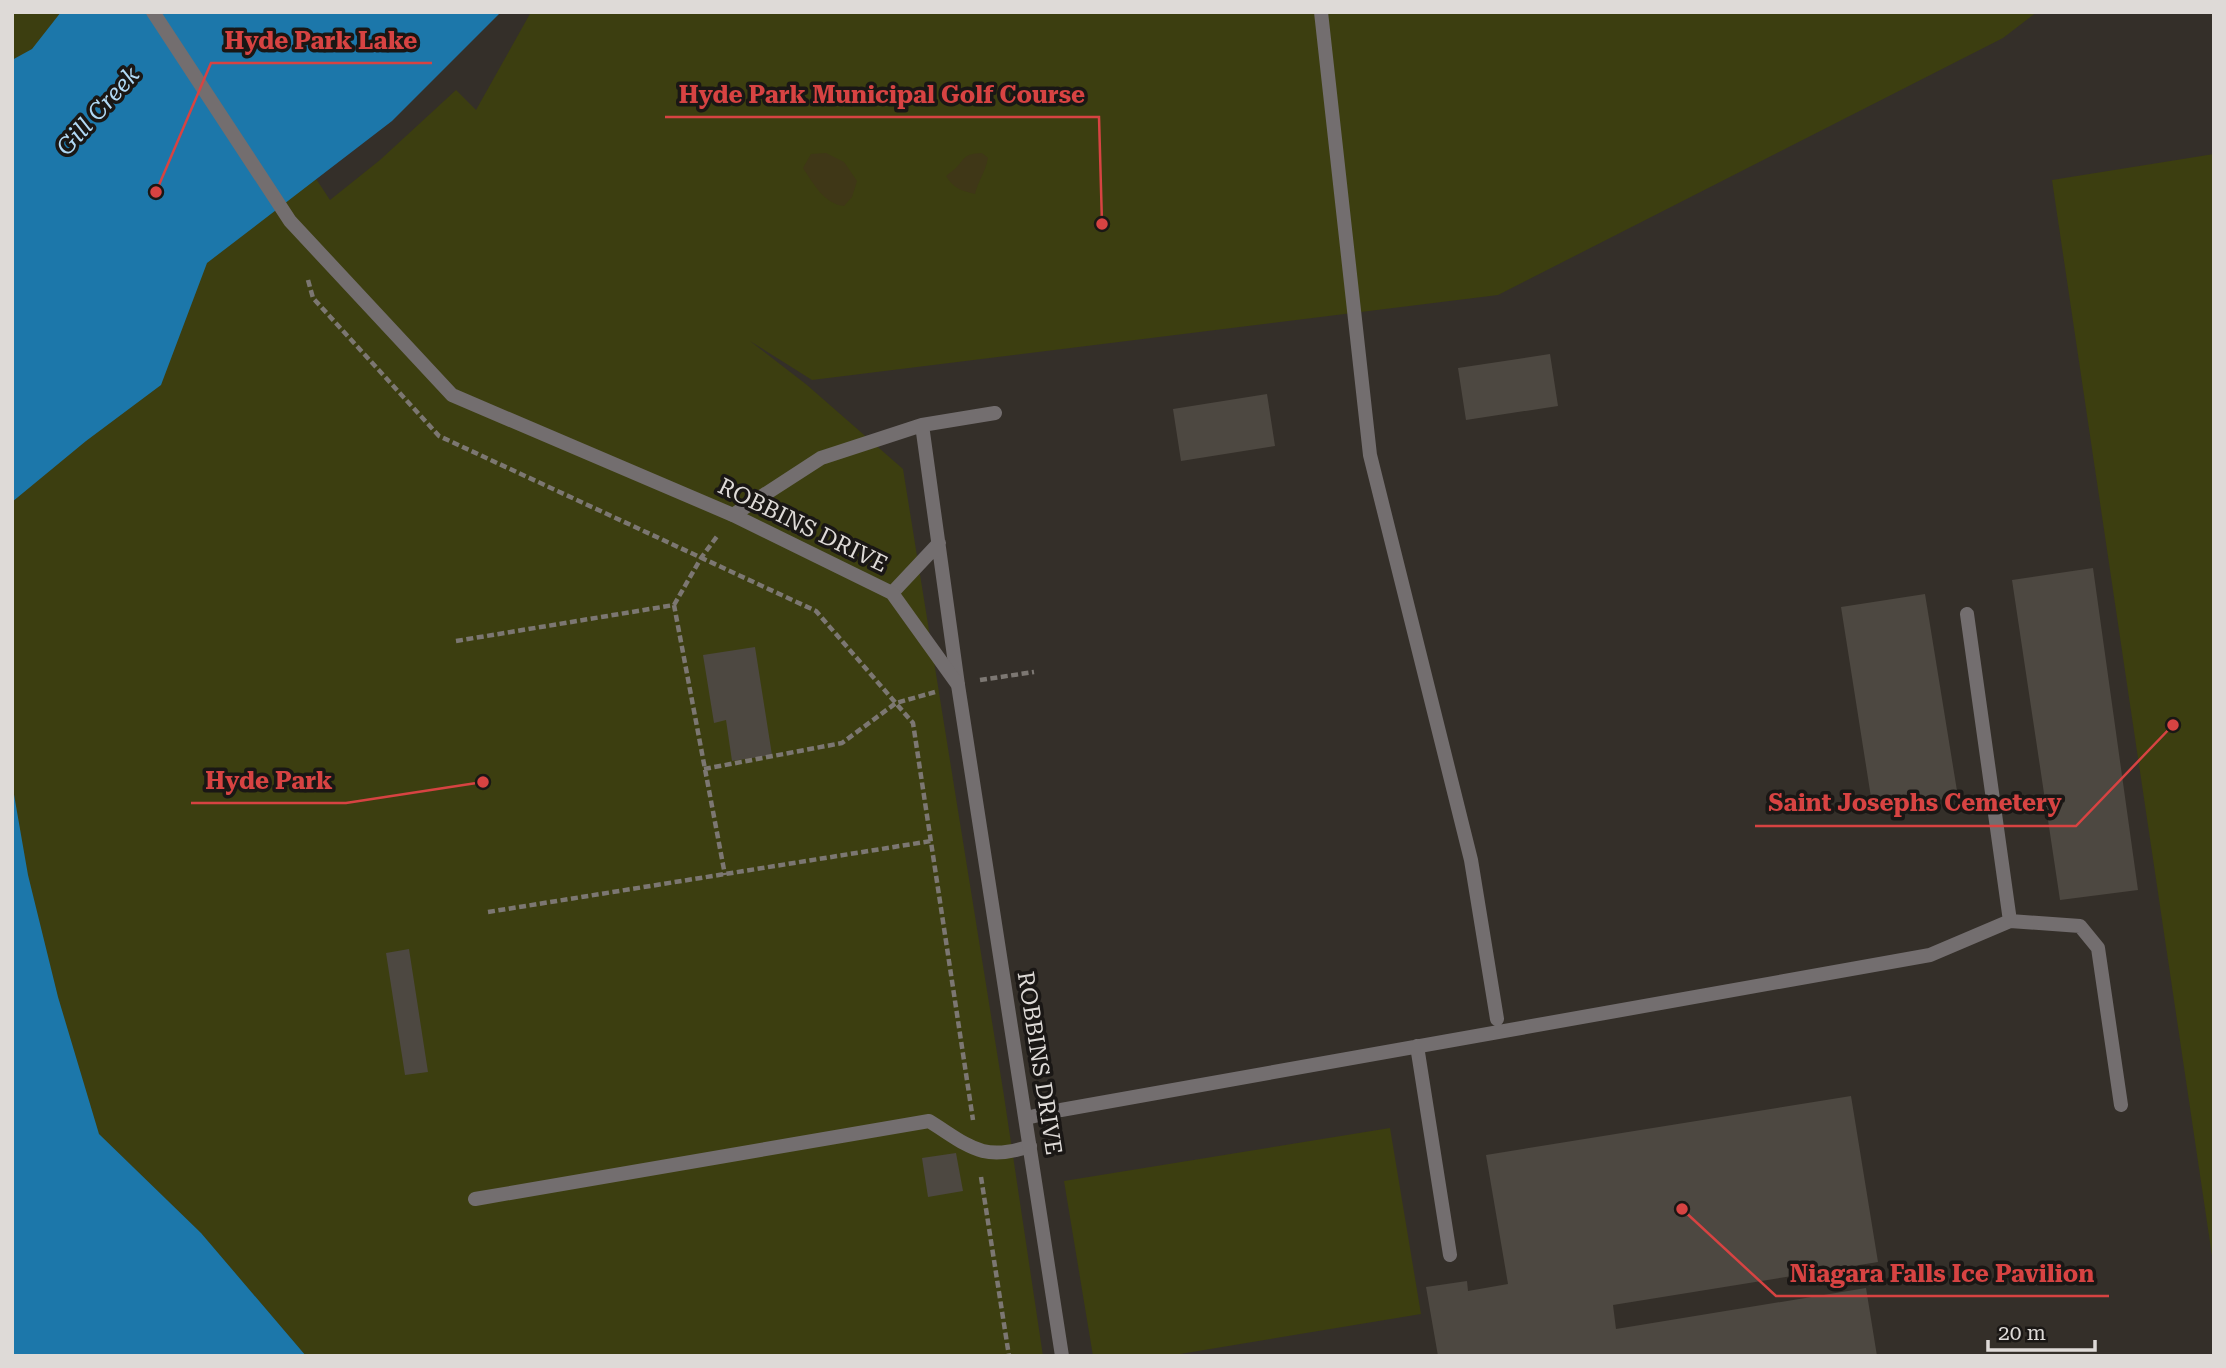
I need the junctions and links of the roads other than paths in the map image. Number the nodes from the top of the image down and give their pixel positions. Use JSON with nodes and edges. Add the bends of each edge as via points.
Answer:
{"nodes":[{"id":1,"x":153,"y":12,"type":"edge"},
{"id":2,"x":1321,"y":12,"type":"edge"},
{"id":3,"x":995,"y":413,"type":"dead end"},
{"id":4,"x":922,"y":425,"type":"junction"},
{"id":5,"x":733,"y":515,"type":"junction"},
{"id":6,"x":939,"y":543,"type":"junction"},
{"id":7,"x":892,"y":593,"type":"junction"},
{"id":8,"x":1967,"y":614,"type":"dead end"},
{"id":9,"x":958,"y":685,"type":"junction"},
{"id":10,"x":2010,"y":920,"type":"junction"},
{"id":11,"x":1497,"y":1019,"type":"dead end"},
{"id":12,"x":1417,"y":1046,"type":"junction"},
{"id":13,"x":2120,"y":1105,"type":"dead end"},
{"id":14,"x":1026,"y":1118,"type":"junction"},
{"id":15,"x":1030,"y":1146,"type":"junction"},
{"id":16,"x":475,"y":1199,"type":"dead end"},
{"id":17,"x":1450,"y":1255,"type":"dead end"},
{"id":18,"x":1062,"y":1356,"type":"edge"}],
"edges":[{"from":1,"to":5,"type":"street","name":"ROBBINS DRIVE","via":[[290,221],[452,395]]},
{"from":2,"to":11,"type":"street","via":[[1370,455],[1471,860]]},
{"from":3,"to":4,"type":"street"},
{"from":4,"to":5,"type":"street","via":[[821,458]]},
{"from":4,"to":6,"type":"street"},
{"from":5,"to":7,"type":"street","name":"ROBBINS DRIVE"},
{"from":6,"to":7,"type":"street"},
{"from":6,"to":9,"type":"street"},
{"from":7,"to":9,"type":"street","name":"ROBBINS DRIVE"},
{"from":8,"to":10,"type":"street"},
{"from":9,"to":14,"type":"street","name":"ROBBINS DRIVE"},
{"from":10,"to":12,"type":"street","via":[[1930,955]]},
{"from":10,"to":13,"type":"street","via":[[2080,926],[2098,948]]},
{"from":12,"to":14,"type":"street"},
{"from":12,"to":17,"type":"street"},
{"from":14,"to":15,"type":"street","name":"ROBBINS DRIVE"},
{"from":15,"to":16,"type":"street","via":[[1008,1154],[978,1151],[929,1121]]},
{"from":15,"to":18,"type":"street","name":"ROBBINS DRIVE"}]}
